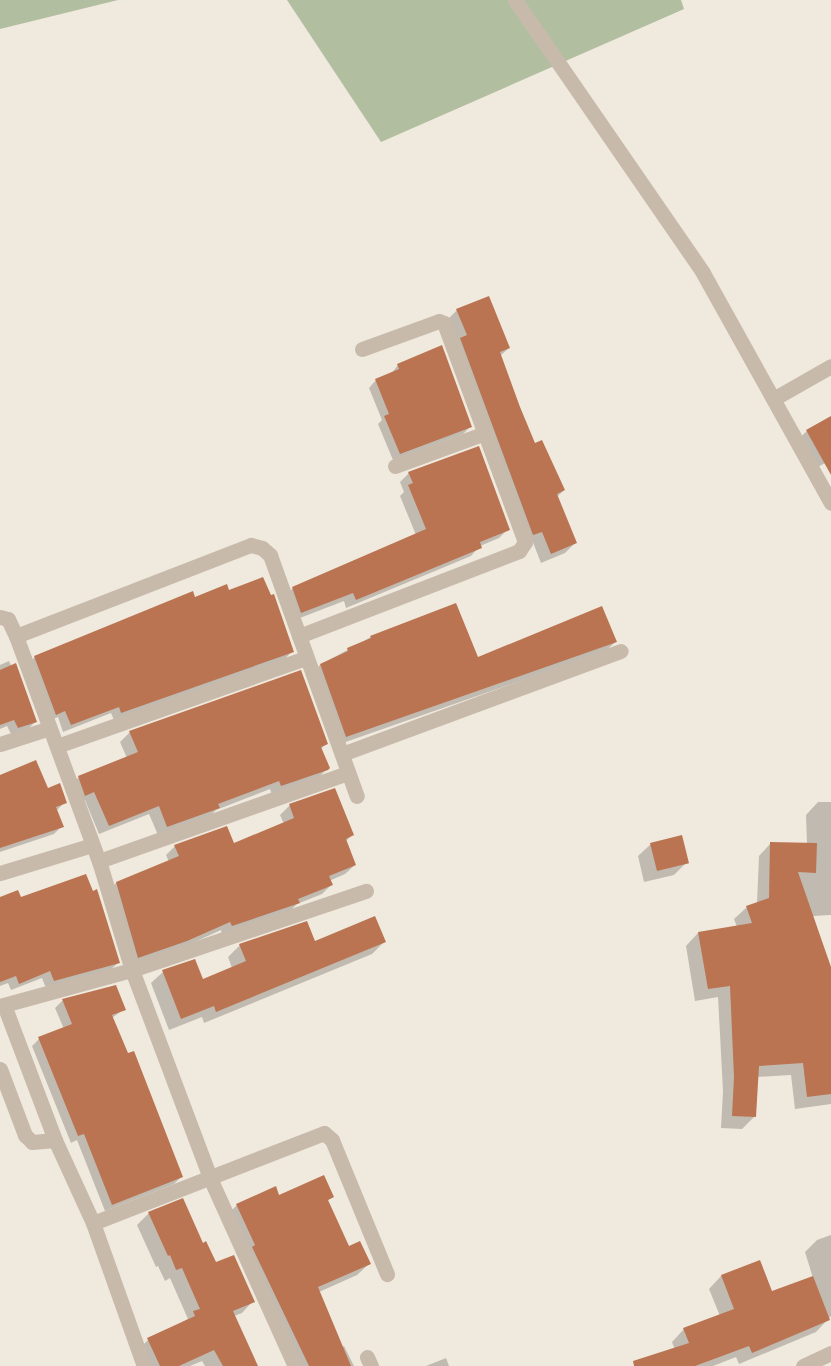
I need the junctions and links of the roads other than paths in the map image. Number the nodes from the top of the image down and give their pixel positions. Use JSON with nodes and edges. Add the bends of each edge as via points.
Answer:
{"nodes":[{"id":1,"x":515,"y":0,"type":"edge"},
{"id":2,"x":362,"y":349,"type":"dead end"},
{"id":3,"x":831,"y":366,"type":"edge"},
{"id":4,"x":775,"y":398,"type":"junction"},
{"id":5,"x":485,"y":433,"type":"junction"},
{"id":6,"x":395,"y":466,"type":"dead end"},
{"id":7,"x":831,"y":503,"type":"edge"},
{"id":8,"x":0,"y":617,"type":"edge"},
{"id":9,"x":16,"y":636,"type":"junction"},
{"id":10,"x":299,"y":636,"type":"junction"},
{"id":11,"x":621,"y":651,"type":"dead end"},
{"id":12,"x":306,"y":658,"type":"junction"},
{"id":13,"x":50,"y":728,"type":"junction"},
{"id":14,"x":0,"y":744,"type":"edge"},
{"id":15,"x":57,"y":746,"type":"junction"},
{"id":16,"x":342,"y":754,"type":"junction"},
{"id":17,"x":348,"y":773,"type":"junction"},
{"id":18,"x":357,"y":796,"type":"dead end"},
{"id":19,"x":92,"y":845,"type":"junction"},
{"id":20,"x":99,"y":861,"type":"junction"},
{"id":21,"x":0,"y":873,"type":"edge"},
{"id":22,"x":366,"y":891,"type":"dead end"},
{"id":23,"x":132,"y":970,"type":"junction"},
{"id":24,"x":2,"y":1005,"type":"edge"},
{"id":25,"x":0,"y":1069,"type":"edge"},
{"id":26,"x":55,"y":1140,"type":"junction"},
{"id":27,"x":210,"y":1178,"type":"junction"},
{"id":28,"x":93,"y":1223,"type":"junction"},
{"id":29,"x":387,"y":1274,"type":"dead end"},
{"id":30,"x":831,"y":1353,"type":"edge"},
{"id":31,"x":144,"y":1366,"type":"edge"},
{"id":32,"x":295,"y":1366,"type":"edge"},
{"id":33,"x":803,"y":1366,"type":"edge"}],
"edges":[{"from":1,"to":4,"type":"street","via":[[704,273]]},
{"from":2,"to":5,"type":"street","via":[[441,321]]},
{"from":3,"to":4,"type":"street"},
{"from":4,"to":7,"type":"street"},
{"from":5,"to":6,"type":"street"},
{"from":5,"to":10,"type":"street","via":[[526,539],[522,548]]},
{"from":8,"to":9,"type":"street","via":[[8,619]]},
{"from":9,"to":10,"type":"street","via":[[251,544],[270,555]]},
{"from":9,"to":13,"type":"street"},
{"from":10,"to":12,"type":"street"},
{"from":11,"to":16,"type":"street"},
{"from":12,"to":15,"type":"street"},
{"from":12,"to":16,"type":"street"},
{"from":13,"to":14,"type":"street"},
{"from":13,"to":15,"type":"street"},
{"from":15,"to":19,"type":"street"},
{"from":16,"to":17,"type":"street"},
{"from":17,"to":18,"type":"street"},
{"from":17,"to":20,"type":"street"},
{"from":19,"to":20,"type":"street"},
{"from":19,"to":21,"type":"street"},
{"from":20,"to":23,"type":"street"},
{"from":22,"to":23,"type":"street"},
{"from":23,"to":24,"type":"street"},
{"from":23,"to":27,"type":"street"},
{"from":24,"to":26,"type":"street"},
{"from":25,"to":26,"type":"street","via":[[25,1135],[32,1142]]},
{"from":26,"to":28,"type":"street"},
{"from":27,"to":28,"type":"street"},
{"from":27,"to":29,"type":"street","via":[[324,1133],[332,1140]]},
{"from":27,"to":32,"type":"street"},
{"from":28,"to":31,"type":"street"},
{"from":30,"to":33,"type":"street"}]}
